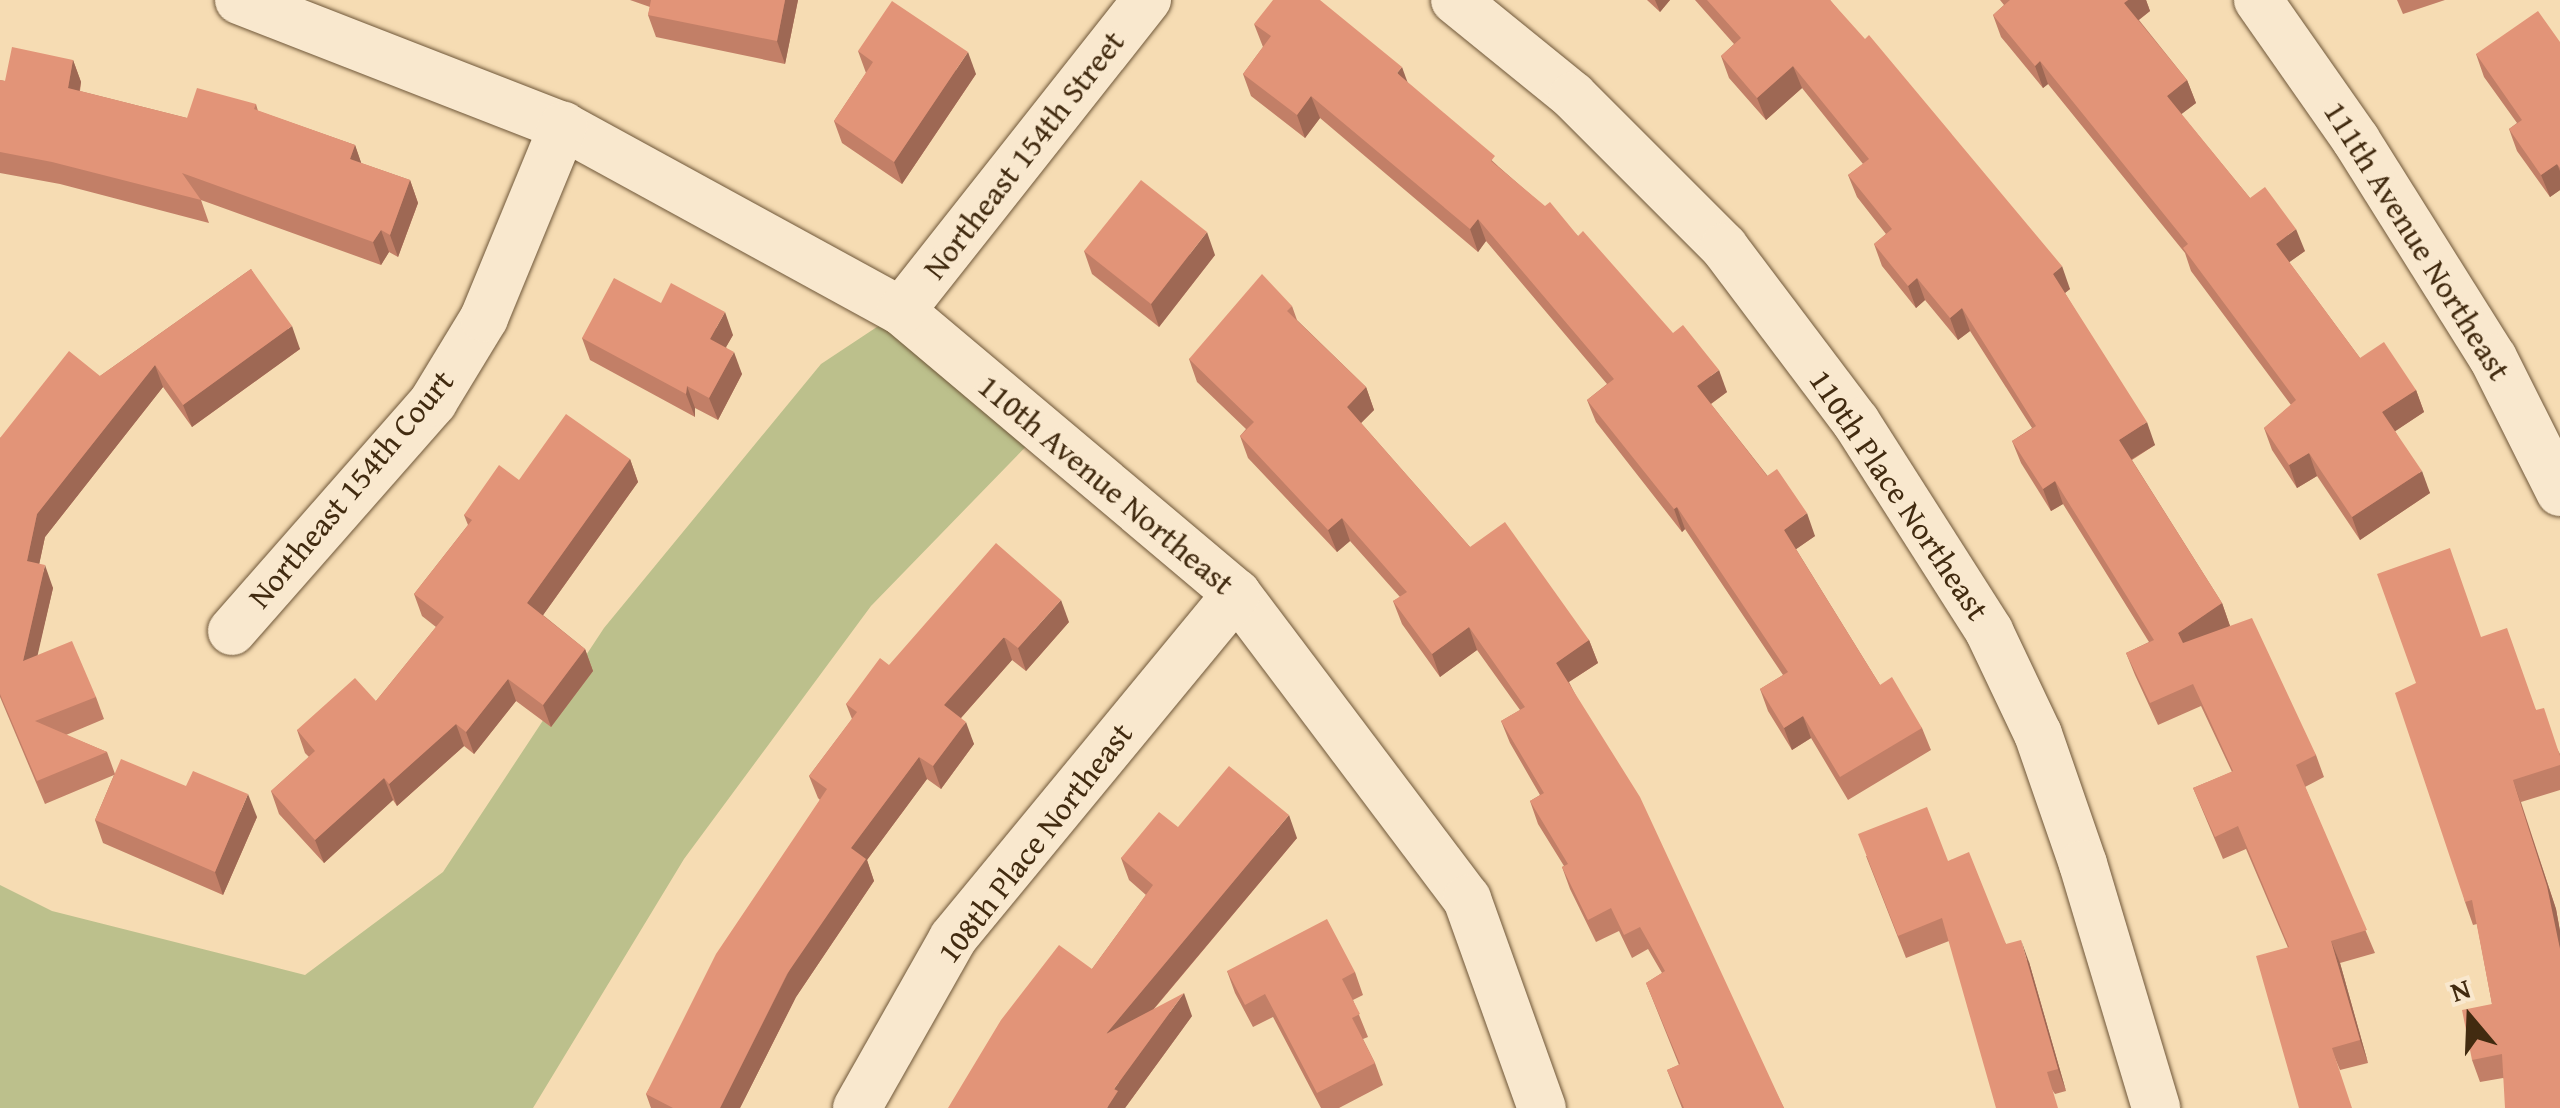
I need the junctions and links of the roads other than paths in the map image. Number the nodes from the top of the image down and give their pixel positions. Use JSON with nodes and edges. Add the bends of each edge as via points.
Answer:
{"nodes":[{"id":1,"x":238,"y":0,"type":"edge"},
{"id":2,"x":1147,"y":0,"type":"edge"},
{"id":3,"x":1455,"y":0,"type":"edge"},
{"id":4,"x":2258,"y":0,"type":"edge"},
{"id":5,"x":563,"y":126,"type":"junction"},
{"id":6,"x":900,"y":311,"type":"junction"},
{"id":7,"x":2560,"y":492,"type":"edge"},
{"id":8,"x":1237,"y":594,"type":"junction"},
{"id":9,"x":232,"y":630,"type":"dead end"},
{"id":10,"x":857,"y":1108,"type":"edge"},
{"id":11,"x":1542,"y":1108,"type":"edge"},
{"id":12,"x":2156,"y":1108,"type":"edge"}],
"edges":[{"from":1,"to":5,"type":"street","name":"110th Avenue Northeast"},
{"from":2,"to":6,"type":"street","name":"Northeast 154th Street"},
{"from":3,"to":12,"type":"street","name":"110th Place Northeast","via":[[1573,96],[1724,247],[1856,422],[1990,630],[2064,808]]},
{"from":4,"to":7,"type":"street","name":"111th Avenue Northeast","via":[[2356,140],[2493,358]]},
{"from":5,"to":6,"type":"street","name":"110th Avenue Northeast"},
{"from":5,"to":9,"type":"street","name":"Northeast 154th Court","via":[[484,318],[433,402]]},
{"from":6,"to":8,"type":"street","name":"110th Avenue Northeast"},
{"from":8,"to":10,"type":"street","name":"108th Place Northeast","via":[[953,938]]},
{"from":8,"to":11,"type":"street","name":"110th Avenue Northeast","via":[[1467,899]]}]}
